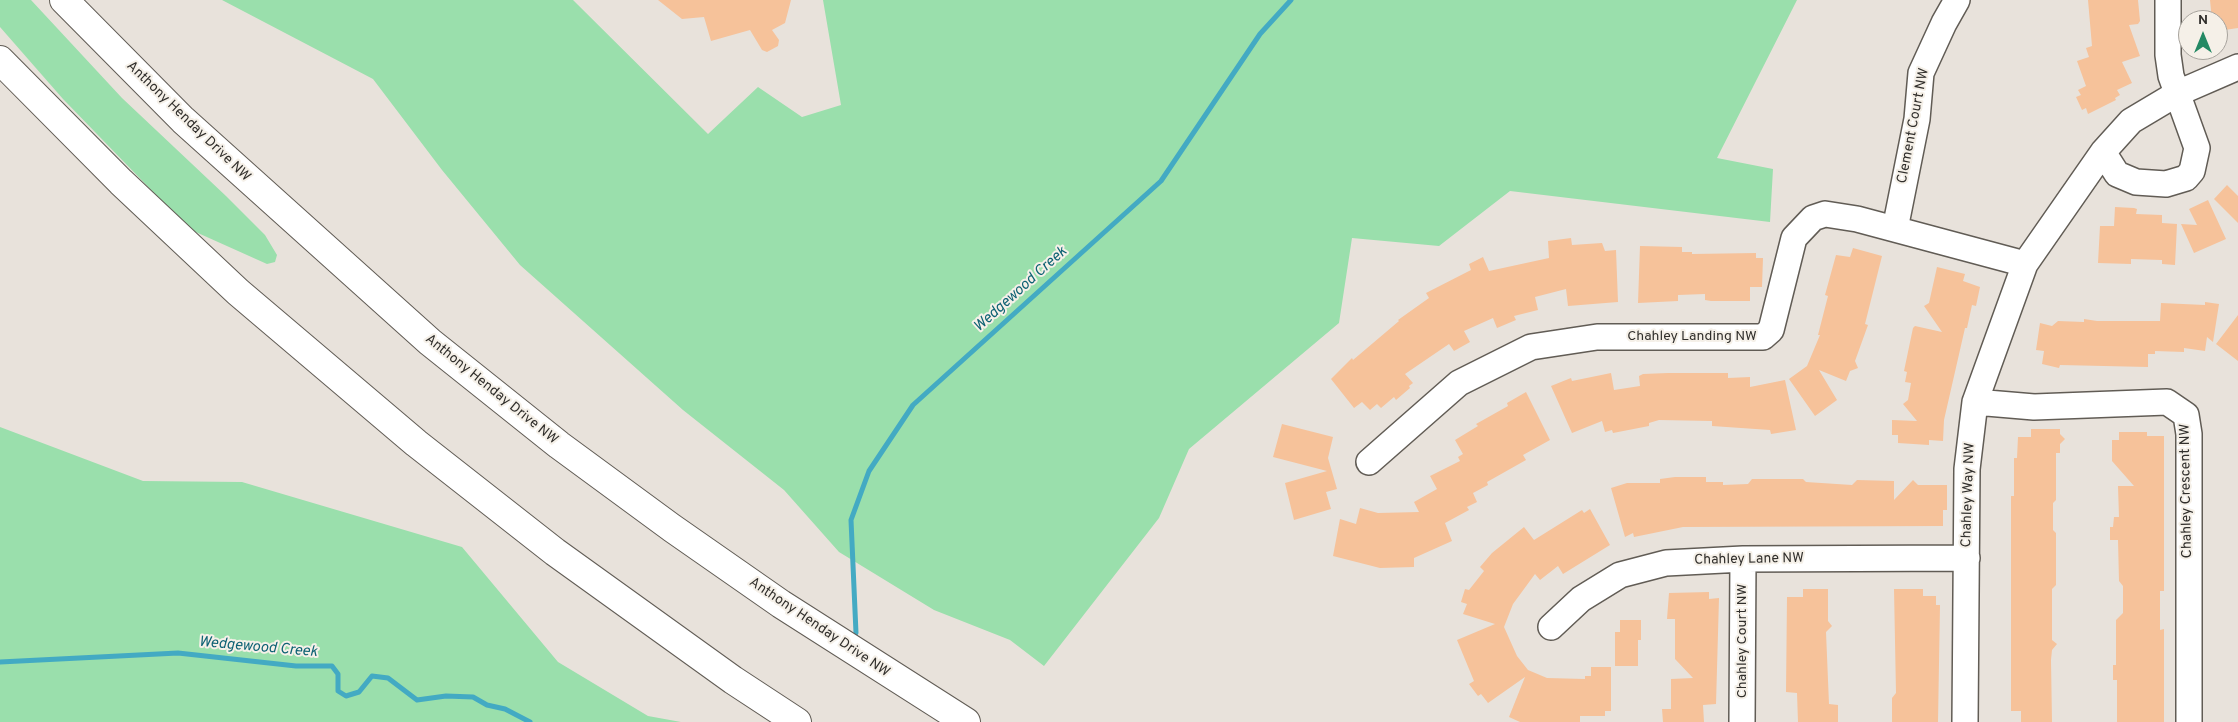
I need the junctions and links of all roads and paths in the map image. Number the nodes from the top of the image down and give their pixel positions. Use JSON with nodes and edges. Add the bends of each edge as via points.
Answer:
{"nodes":[{"id":1,"x":64,"y":0,"type":"edge"},
{"id":2,"x":1958,"y":0,"type":"edge"},
{"id":3,"x":2168,"y":0,"type":"edge"},
{"id":4,"x":0,"y":60,"type":"edge"},
{"id":5,"x":2238,"y":67,"type":"edge"},
{"id":6,"x":2178,"y":93,"type":"junction"},
{"id":7,"x":2103,"y":152,"type":"junction"},
{"id":8,"x":1895,"y":229,"type":"junction"},
{"id":9,"x":2025,"y":264,"type":"junction"},
{"id":10,"x":1975,"y":402,"type":"junction"},
{"id":11,"x":1369,"y":462,"type":"dead end"},
{"id":12,"x":1967,"y":558,"type":"junction"},
{"id":13,"x":1743,"y":559,"type":"junction"},
{"id":14,"x":1551,"y":627,"type":"dead end"},
{"id":15,"x":797,"y":722,"type":"edge"},
{"id":16,"x":966,"y":722,"type":"edge"},
{"id":17,"x":1742,"y":722,"type":"edge"},
{"id":18,"x":1965,"y":722,"type":"edge"},
{"id":19,"x":2189,"y":722,"type":"edge"}],
"edges":[{"from":1,"to":16,"type":"highway","name":"Anthony Henday Drive NW","via":[[183,120],[430,342],[559,445],[672,528],[781,604]]},
{"from":2,"to":8,"type":"street","name":"Clement Court NW","via":[[1921,73],[1917,119]]},
{"from":3,"to":6,"type":"street","via":[[2168,55]]},
{"from":4,"to":15,"type":"highway","via":[[61,124],[238,292],[416,443],[555,552]]},
{"from":5,"to":6,"type":"street","name":"Chahley Way NW"},
{"from":6,"to":7,"type":"street","name":"Chahley Way NW","via":[[2132,121]]},
{"from":6,"to":7,"type":"street","via":[[2197,148],[2192,171],[2186,178],[2166,184],[2136,182],[2117,174]]},
{"from":7,"to":9,"type":"street","name":"Chahley Way NW"},
{"from":8,"to":9,"type":"street","name":"Chahley Landing NW"},
{"from":8,"to":11,"type":"street","name":"Chahley Landing NW","via":[[1825,214],[1813,218],[1794,238],[1771,330],[1763,337],[1597,337],[1531,348],[1459,383]]},
{"from":9,"to":10,"type":"street","name":"Chahley Way NW"},
{"from":10,"to":12,"type":"street","name":"Chahley Way NW","via":[[1967,469]]},
{"from":10,"to":19,"type":"street","name":"Chahley Crescent NW","via":[[2034,407],[2166,402],[2186,415],[2189,434]]},
{"from":12,"to":13,"type":"street","name":"Chahley Lane NW"},
{"from":12,"to":18,"type":"street","name":"Chahley Way NW"},
{"from":13,"to":14,"type":"street","name":"Chahley Lane NW","via":[[1666,563],[1620,575],[1581,599]]},
{"from":13,"to":17,"type":"street","name":"Chahley Court NW"}]}
